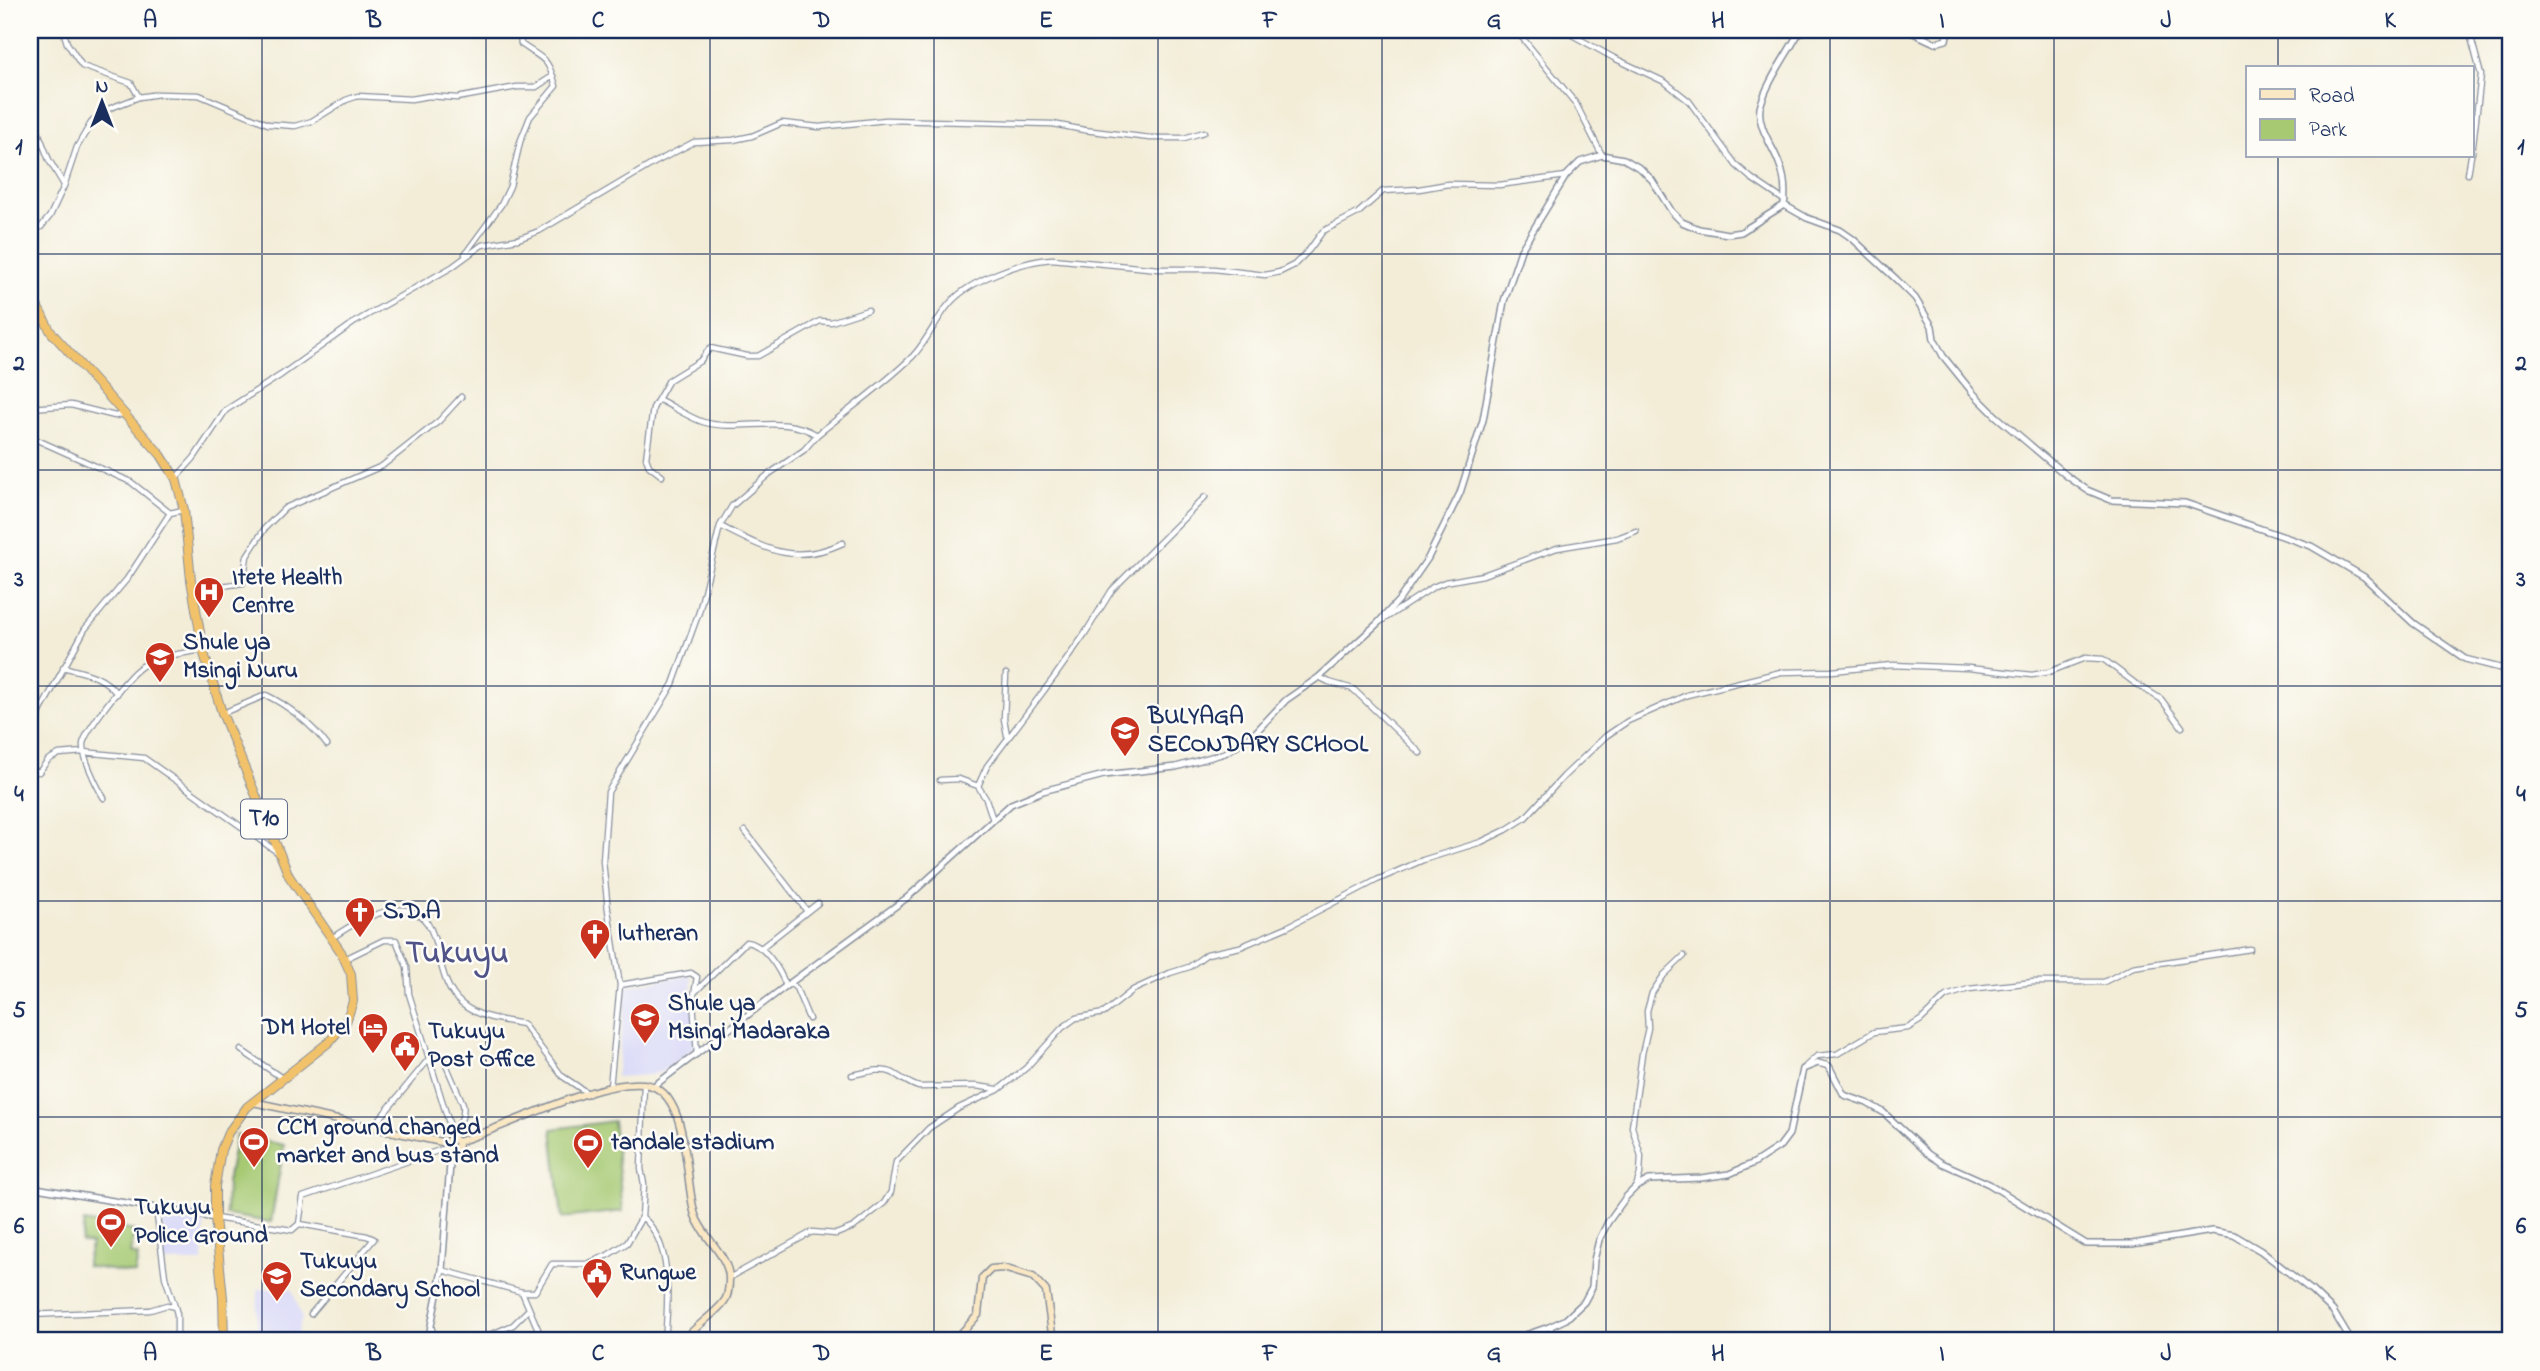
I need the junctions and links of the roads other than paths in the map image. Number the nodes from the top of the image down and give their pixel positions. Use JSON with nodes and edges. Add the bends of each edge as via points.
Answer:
{"nodes":[{"id":1,"x":64,"y":30,"type":"edge"},
{"id":2,"x":519,"y":30,"type":"edge"},
{"id":3,"x":1516,"y":30,"type":"edge"},
{"id":4,"x":1563,"y":30,"type":"edge"},
{"id":5,"x":1805,"y":30,"type":"edge"},
{"id":6,"x":1907,"y":30,"type":"edge"},
{"id":7,"x":1948,"y":30,"type":"edge"},
{"id":8,"x":2469,"y":30,"type":"edge"},
{"id":9,"x":553,"y":76,"type":"junction"},
{"id":10,"x":139,"y":97,"type":"junction"},
{"id":11,"x":30,"y":111,"type":"edge"},
{"id":12,"x":2474,"y":130,"type":"edge"},
{"id":13,"x":1203,"y":132,"type":"dead end"},
{"id":14,"x":1602,"y":155,"type":"junction"},
{"id":15,"x":2470,"y":158,"type":"edge"},
{"id":16,"x":2468,"y":174,"type":"dead end"},
{"id":17,"x":1566,"y":176,"type":"junction"},
{"id":18,"x":64,"y":186,"type":"junction"},
{"id":19,"x":1785,"y":203,"type":"junction"},
{"id":20,"x":30,"y":231,"type":"edge"},
{"id":21,"x":463,"y":257,"type":"junction"},
{"id":22,"x":30,"y":281,"type":"edge"},
{"id":23,"x":868,"y":310,"type":"dead end"},
{"id":24,"x":461,"y":397,"type":"dead end"},
{"id":25,"x":658,"y":399,"type":"junction"},
{"id":26,"x":30,"y":408,"type":"edge"},
{"id":27,"x":125,"y":414,"type":"junction"},
{"id":28,"x":817,"y":435,"type":"junction"},
{"id":29,"x":30,"y":439,"type":"edge"},
{"id":30,"x":662,"y":476,"type":"dead end"},
{"id":31,"x":176,"y":479,"type":"junction"},
{"id":32,"x":1205,"y":497,"type":"dead end"},
{"id":33,"x":184,"y":510,"type":"junction"},
{"id":34,"x":170,"y":513,"type":"junction"},
{"id":35,"x":720,"y":526,"type":"junction"},
{"id":36,"x":1636,"y":531,"type":"dead end"},
{"id":37,"x":843,"y":543,"type":"dead end"},
{"id":38,"x":193,"y":590,"type":"junction"},
{"id":39,"x":1378,"y":623,"type":"junction"},
{"id":40,"x":203,"y":649,"type":"junction"},
{"id":41,"x":63,"y":667,"type":"junction"},
{"id":42,"x":2510,"y":673,"type":"edge"},
{"id":43,"x":1006,"y":674,"type":"dead end"},
{"id":44,"x":1319,"y":677,"type":"junction"},
{"id":45,"x":117,"y":694,"type":"junction"},
{"id":46,"x":222,"y":713,"type":"junction"},
{"id":47,"x":2182,"y":727,"type":"dead end"},
{"id":48,"x":1007,"y":736,"type":"junction"},
{"id":49,"x":30,"y":739,"type":"edge"},
{"id":50,"x":327,"y":745,"type":"dead end"},
{"id":51,"x":83,"y":752,"type":"junction"},
{"id":52,"x":1420,"y":753,"type":"dead end"},
{"id":53,"x":30,"y":769,"type":"edge"},
{"id":54,"x":940,"y":780,"type":"dead end"},
{"id":55,"x":978,"y":786,"type":"junction"},
{"id":56,"x":104,"y":798,"type":"dead end"},
{"id":57,"x":993,"y":821,"type":"junction"},
{"id":58,"x":745,"y":831,"type":"dead end"},
{"id":59,"x":278,"y":852,"type":"junction"},
{"id":60,"x":818,"y":903,"type":"dead end"},
{"id":61,"x":807,"y":911,"type":"junction"},
{"id":62,"x":331,"y":938,"type":"junction"},
{"id":63,"x":761,"y":948,"type":"junction"},
{"id":64,"x":2250,"y":949,"type":"dead end"},
{"id":65,"x":1684,"y":956,"type":"dead end"},
{"id":66,"x":345,"y":959,"type":"junction"},
{"id":67,"x":788,"y":984,"type":"junction"},
{"id":68,"x":620,"y":985,"type":"junction"},
{"id":69,"x":694,"y":993,"type":"junction"},
{"id":70,"x":809,"y":1019,"type":"dead end"},
{"id":71,"x":241,"y":1050,"type":"dead end"},
{"id":72,"x":697,"y":1054,"type":"junction"},
{"id":73,"x":428,"y":1060,"type":"junction"},
{"id":74,"x":1803,"y":1069,"type":"junction"},
{"id":75,"x":852,"y":1075,"type":"dead end"},
{"id":76,"x":282,"y":1077,"type":"junction"},
{"id":77,"x":643,"y":1084,"type":"junction"},
{"id":78,"x":654,"y":1086,"type":"junction"},
{"id":79,"x":610,"y":1088,"type":"junction"},
{"id":80,"x":998,"y":1090,"type":"junction"},
{"id":81,"x":589,"y":1094,"type":"junction"},
{"id":82,"x":253,"y":1102,"type":"junction"},
{"id":83,"x":373,"y":1127,"type":"junction"},
{"id":84,"x":454,"y":1138,"type":"junction"},
{"id":85,"x":448,"y":1147,"type":"junction"},
{"id":86,"x":30,"y":1187,"type":"edge"},
{"id":87,"x":1636,"y":1187,"type":"junction"},
{"id":88,"x":156,"y":1208,"type":"junction"},
{"id":89,"x":642,"y":1217,"type":"junction"},
{"id":90,"x":215,"y":1219,"type":"junction"},
{"id":91,"x":299,"y":1224,"type":"junction"},
{"id":92,"x":442,"y":1270,"type":"junction"},
{"id":93,"x":729,"y":1278,"type":"junction"},
{"id":94,"x":522,"y":1292,"type":"junction"},
{"id":95,"x":175,"y":1307,"type":"junction"},
{"id":96,"x":528,"y":1310,"type":"junction"},
{"id":97,"x":311,"y":1314,"type":"dead end"},
{"id":98,"x":30,"y":1315,"type":"edge"},
{"id":99,"x":1549,"y":1327,"type":"junction"},
{"id":100,"x":432,"y":1329,"type":"junction"},
{"id":101,"x":303,"y":1337,"type":"dead end"},
{"id":102,"x":177,"y":1341,"type":"edge"},
{"id":103,"x":224,"y":1341,"type":"edge"},
{"id":104,"x":310,"y":1341,"type":"edge"},
{"id":105,"x":428,"y":1341,"type":"edge"},
{"id":106,"x":434,"y":1341,"type":"edge"},
{"id":107,"x":476,"y":1341,"type":"edge"},
{"id":108,"x":543,"y":1341,"type":"edge"},
{"id":109,"x":666,"y":1341,"type":"edge"},
{"id":110,"x":683,"y":1341,"type":"edge"},
{"id":111,"x":954,"y":1341,"type":"edge"},
{"id":112,"x":1053,"y":1341,"type":"edge"},
{"id":113,"x":1422,"y":1341,"type":"edge"},
{"id":114,"x":1552,"y":1341,"type":"edge"},
{"id":115,"x":2351,"y":1341,"type":"edge"}],
"edges":[{"from":1,"to":10,"type":"street","via":[[82,66],[131,83]]},
{"from":2,"to":9,"type":"street","via":[[521,44],[550,65]]},
{"from":3,"to":14,"type":"street","via":[[1576,104]]},
{"from":4,"to":19,"type":"street","via":[[1665,82],[1689,101],[1737,165]]},
{"from":5,"to":19,"type":"street","via":[[1797,36],[1760,108],[1760,122],[1780,164]]},
{"from":6,"to":7,"type":"street","via":[[1935,43],[1946,40]]},
{"from":8,"to":12,"type":"street","via":[[2481,75]]},
{"from":9,"to":10,"type":"street","via":[[536,87],[457,98],[358,96],[295,126],[268,124],[199,95]]},
{"from":9,"to":21,"type":"street","via":[[556,86],[530,117],[501,205]]},
{"from":10,"to":18,"type":"street","via":[[103,111],[91,123]]},
{"from":11,"to":18,"type":"street"},
{"from":13,"to":21,"type":"street","via":[[1184,138],[1150,138],[1052,124],[956,120],[886,120],[819,127],[782,123],[752,136],[694,142],[539,231],[482,245]]},
{"from":14,"to":17,"type":"street","via":[[1580,162]]},
{"from":14,"to":19,"type":"street","via":[[1624,159],[1641,169],[1672,212],[1699,229],[1741,232]]},
{"from":15,"to":16,"type":"street"},
{"from":17,"to":28,"type":"street","via":[[1383,191],[1358,213],[1323,231],[1294,265],[1265,275],[1036,260],[963,290],[912,356]]},
{"from":17,"to":39,"type":"street","via":[[1521,250],[1504,301],[1483,420],[1460,493],[1428,558]]},
{"from":18,"to":20,"type":"street","via":[[50,216]]},
{"from":19,"to":42,"type":"street","via":[[1807,218],[1840,230],[1897,280],[1915,298],[1944,356],[1973,393],[2087,490],[2111,500],[2185,503],[2311,547],[2364,577],[2413,623],[2465,659]]},
{"from":21,"to":31,"type":"street","via":[[355,322],[226,410]]},
{"from":22,"to":27,"type":"highway","number":"T10","via":[[51,332]]},
{"from":23,"to":25,"type":"street","via":[[820,321],[758,356],[710,348],[700,361],[669,380]]},
{"from":24,"to":38,"type":"street","via":[[439,421],[382,466],[285,508],[247,556],[243,583]]},
{"from":25,"to":28,"type":"street","via":[[703,422],[786,424]]},
{"from":25,"to":30,"type":"street","via":[[646,458]]},
{"from":26,"to":27,"type":"street","via":[[71,405],[115,416]]},
{"from":27,"to":31,"type":"highway","number":"T10"},
{"from":28,"to":35,"type":"street","via":[[732,506]]},
{"from":29,"to":34,"type":"street","via":[[131,482]]},
{"from":31,"to":33,"type":"highway","number":"T10"},
{"from":32,"to":48,"type":"street","via":[[1112,590],[1062,666]]},
{"from":33,"to":34,"type":"street"},
{"from":33,"to":38,"type":"highway","number":"T10"},
{"from":34,"to":41,"type":"street","via":[[127,579],[85,629]]},
{"from":35,"to":37,"type":"street","via":[[787,555],[818,553]]},
{"from":35,"to":68,"type":"street","via":[[699,612],[673,684],[608,792],[603,861]]},
{"from":36,"to":39,"type":"street","via":[[1557,548],[1483,575],[1445,582]]},
{"from":38,"to":40,"type":"highway","number":"T10"},
{"from":39,"to":44,"type":"street"},
{"from":40,"to":45,"type":"street","via":[[155,660],[137,670]]},
{"from":40,"to":46,"type":"highway","number":"T10"},
{"from":41,"to":45,"type":"street","via":[[100,677]]},
{"from":41,"to":49,"type":"street"},
{"from":43,"to":48,"type":"street"},
{"from":44,"to":52,"type":"street","via":[[1353,689]]},
{"from":44,"to":57,"type":"street","via":[[1286,700],[1253,735],[1225,752],[1176,767],[1104,775],[1043,791],[1010,804]]},
{"from":45,"to":51,"type":"street","via":[[83,741]]},
{"from":46,"to":50,"type":"street","via":[[266,695],[282,703]]},
{"from":46,"to":59,"type":"highway","number":"T10"},
{"from":47,"to":80,"type":"street","via":[[2161,699],[2103,659],[2085,658],[2032,675],[1892,664],[1781,672],[1687,695],[1628,720],[1606,736],[1525,818],[1506,830],[1411,865],[1240,947],[1207,954],[1189,967],[1133,990],[1104,1013],[1076,1018]]},
{"from":48,"to":55,"type":"street"},
{"from":51,"to":53,"type":"street","via":[[59,754],[38,772]]},
{"from":51,"to":56,"type":"street"},
{"from":51,"to":59,"type":"street","via":[[144,758]]},
{"from":54,"to":55,"type":"street","via":[[959,779]]},
{"from":55,"to":57,"type":"street"},
{"from":57,"to":67,"type":"street","via":[[908,897]]},
{"from":58,"to":61,"type":"street"},
{"from":59,"to":62,"type":"highway","number":"T10"},
{"from":60,"to":61,"type":"street"},
{"from":61,"to":63,"type":"street"},
{"from":62,"to":66,"type":"highway","number":"T10"},
{"from":62,"to":81,"type":"street","via":[[360,920],[398,909],[424,918],[447,980],[461,1003],[485,1016],[523,1024],[562,1076]]},
{"from":63,"to":67,"type":"street"},
{"from":63,"to":69,"type":"street","via":[[746,942]]},
{"from":64,"to":74,"type":"street","via":[[2133,967],[2104,982],[2034,982],[1969,989],[1946,996],[1908,1028],[1874,1032],[1837,1054],[1817,1056]]},
{"from":65,"to":87,"type":"street","via":[[1664,975],[1647,1011],[1632,1127],[1641,1156]]},
{"from":66,"to":73,"type":"street","via":[[383,940],[396,940],[407,967],[409,994]]},
{"from":66,"to":76,"type":"highway","number":"T10","via":[[354,991],[346,1023],[329,1042]]},
{"from":67,"to":70,"type":"street","via":[[796,988]]},
{"from":67,"to":72,"type":"street"},
{"from":68,"to":69,"type":"street","via":[[691,973],[697,976]]},
{"from":68,"to":79,"type":"street"},
{"from":69,"to":72,"type":"street"},
{"from":71,"to":76,"type":"street"},
{"from":72,"to":78,"type":"street"},
{"from":73,"to":83,"type":"street"},
{"from":73,"to":84,"type":"street"},
{"from":73,"to":84,"type":"street","via":[[445,1059],[463,1104],[463,1118]]},
{"from":74,"to":87,"type":"street","via":[[1789,1134],[1780,1146],[1729,1174],[1648,1180]]},
{"from":74,"to":115,"type":"street","via":[[1818,1063],[1829,1066],[1844,1095],[1883,1112],[1928,1154],[1990,1184],[2086,1244],[2132,1244],[2212,1231],[2234,1235],[2311,1290],[2333,1311]]},
{"from":75,"to":80,"type":"street","via":[[890,1071],[919,1087]]},
{"from":76,"to":82,"type":"highway","number":"T10"},
{"from":77,"to":78,"type":"main road"},
{"from":77,"to":79,"type":"main road"},
{"from":77,"to":89,"type":"street"},
{"from":78,"to":93,"type":"main road","via":[[675,1108],[695,1214],[727,1266]]},
{"from":79,"to":81,"type":"main road"},
{"from":80,"to":93,"type":"street","via":[[929,1128],[896,1162],[891,1192],[884,1203],[854,1227],[836,1234],[812,1232]]},
{"from":81,"to":84,"type":"main road"},
{"from":82,"to":83,"type":"main road"},
{"from":82,"to":90,"type":"highway","number":"T10","via":[[228,1133],[221,1150]]},
{"from":83,"to":85,"type":"main road"},
{"from":84,"to":85,"type":"main road"},
{"from":84,"to":85,"type":"main road","via":[[456,1149]]},
{"from":85,"to":91,"type":"street","via":[[303,1197]]},
{"from":85,"to":92,"type":"street"},
{"from":86,"to":88,"type":"street"},
{"from":87,"to":99,"type":"street","via":[[1599,1240],[1592,1287],[1584,1302]]},
{"from":88,"to":90,"type":"street"},
{"from":88,"to":95,"type":"street","via":[[165,1278]]},
{"from":89,"to":94,"type":"street","via":[[627,1243],[608,1255],[587,1264],[552,1264],[535,1292]]},
{"from":89,"to":109,"type":"street","via":[[652,1224],[668,1285]]},
{"from":90,"to":91,"type":"street","via":[[292,1230]]},
{"from":90,"to":103,"type":"highway","number":"T10"},
{"from":91,"to":97,"type":"street","via":[[374,1239]]},
{"from":92,"to":94,"type":"street"},
{"from":92,"to":100,"type":"street"},
{"from":93,"to":110,"type":"main road","via":[[725,1300]]},
{"from":94,"to":96,"type":"street"},
{"from":95,"to":98,"type":"street"},
{"from":95,"to":102,"type":"street"},
{"from":96,"to":107,"type":"street","via":[[513,1325]]},
{"from":96,"to":108,"type":"street"},
{"from":99,"to":113,"type":"street","via":[[1511,1340]]},
{"from":99,"to":114,"type":"street"},
{"from":100,"to":105,"type":"street"},
{"from":100,"to":106,"type":"street"},
{"from":101,"to":104,"type":"street"},
{"from":111,"to":112,"type":"main road","via":[[978,1315],[982,1278],[991,1269],[1003,1268],[1033,1277],[1046,1292]]}]}
